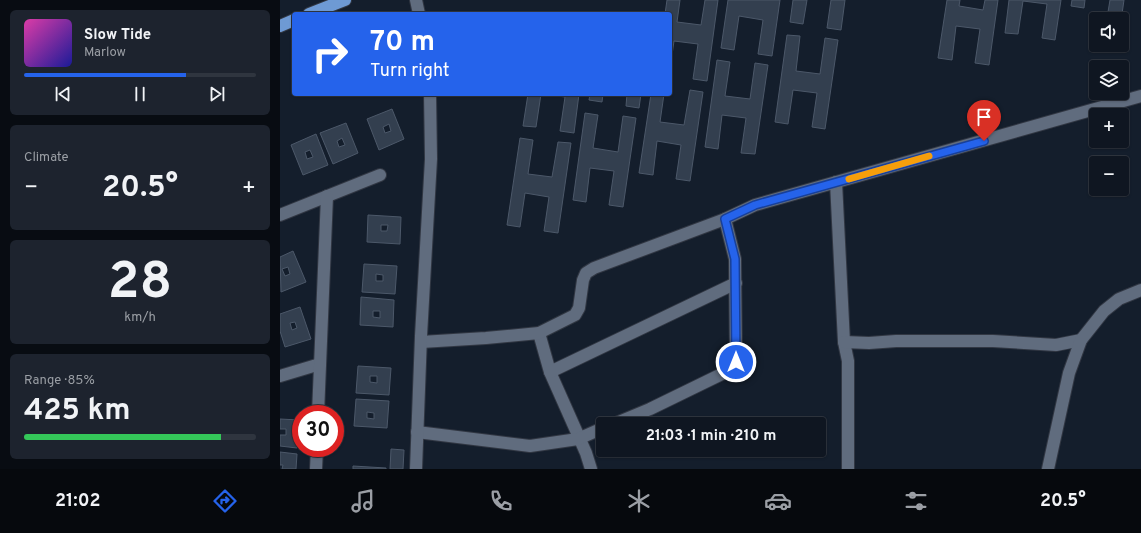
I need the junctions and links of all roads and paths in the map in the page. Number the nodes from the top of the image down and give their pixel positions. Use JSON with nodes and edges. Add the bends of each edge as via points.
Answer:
{"nodes":[{"id":1,"x":345,"y":0,"type":"edge"},
{"id":2,"x":416,"y":0,"type":"edge"},
{"id":3,"x":315,"y":12,"type":"edge"},
{"id":4,"x":419,"y":12,"type":"edge"},
{"id":5,"x":292,"y":21,"type":"edge"},
{"id":6,"x":280,"y":26,"type":"edge"},
{"id":7,"x":430,"y":96,"type":"edge"},
{"id":8,"x":1141,"y":96,"type":"edge"},
{"id":9,"x":380,"y":175,"type":"dead end"},
{"id":10,"x":836,"y":182,"type":"junction"},
{"id":11,"x":327,"y":196,"type":"junction"},
{"id":12,"x":280,"y":214,"type":"edge"},
{"id":13,"x":725,"y":219,"type":"junction"},
{"id":14,"x":736,"y":283,"type":"junction"},
{"id":15,"x":1141,"y":290,"type":"edge"},
{"id":16,"x":539,"y":333,"type":"junction"},
{"id":17,"x":1081,"y":340,"type":"junction"},
{"id":18,"x":421,"y":342,"type":"junction"},
{"id":19,"x":844,"y":342,"type":"junction"},
{"id":20,"x":320,"y":364,"type":"junction"},
{"id":21,"x":550,"y":372,"type":"junction"},
{"id":22,"x":280,"y":376,"type":"edge"},
{"id":23,"x":318,"y":405,"type":"edge"},
{"id":24,"x":631,"y":417,"type":"edge"},
{"id":25,"x":596,"y":431,"type":"edge"},
{"id":26,"x":417,"y":432,"type":"junction"},
{"id":27,"x":578,"y":439,"type":"junction"},
{"id":28,"x":317,"y":457,"type":"edge"},
{"id":29,"x":316,"y":469,"type":"edge"},
{"id":30,"x":416,"y":469,"type":"edge"},
{"id":31,"x":591,"y":469,"type":"edge"},
{"id":32,"x":848,"y":469,"type":"edge"},
{"id":33,"x":1048,"y":469,"type":"edge"}],
"edges":[{"from":1,"to":3,"type":"highway"},
{"from":2,"to":4,"type":"street"},
{"from":5,"to":6,"type":"highway"},
{"from":7,"to":18,"type":"street","via":[[431,159]]},
{"from":8,"to":10,"type":"street"},
{"from":9,"to":11,"type":"street"},
{"from":10,"to":13,"type":"street","via":[[755,205]]},
{"from":10,"to":19,"type":"street"},
{"from":11,"to":12,"type":"street"},
{"from":11,"to":20,"type":"street"},
{"from":13,"to":14,"type":"street","via":[[735,259]]},
{"from":13,"to":16,"type":"street","via":[[594,268],[586,273],[583,280],[579,308],[575,315]]},
{"from":14,"to":21,"type":"street"},
{"from":14,"to":24,"type":"street","via":[[734,367]]},
{"from":15,"to":17,"type":"street","via":[[1119,299],[1104,311]]},
{"from":16,"to":18,"type":"street"},
{"from":16,"to":21,"type":"street"},
{"from":17,"to":19,"type":"street","via":[[1056,345],[993,341]]},
{"from":17,"to":33,"type":"street","via":[[1070,372]]},
{"from":18,"to":26,"type":"street"},
{"from":19,"to":32,"type":"street","via":[[848,361]]},
{"from":20,"to":22,"type":"street"},
{"from":20,"to":23,"type":"street"},
{"from":21,"to":27,"type":"street"},
{"from":25,"to":27,"type":"street"},
{"from":26,"to":27,"type":"street","via":[[530,446]]},
{"from":26,"to":30,"type":"street"},
{"from":27,"to":31,"type":"street"},
{"from":28,"to":29,"type":"street"}]}
